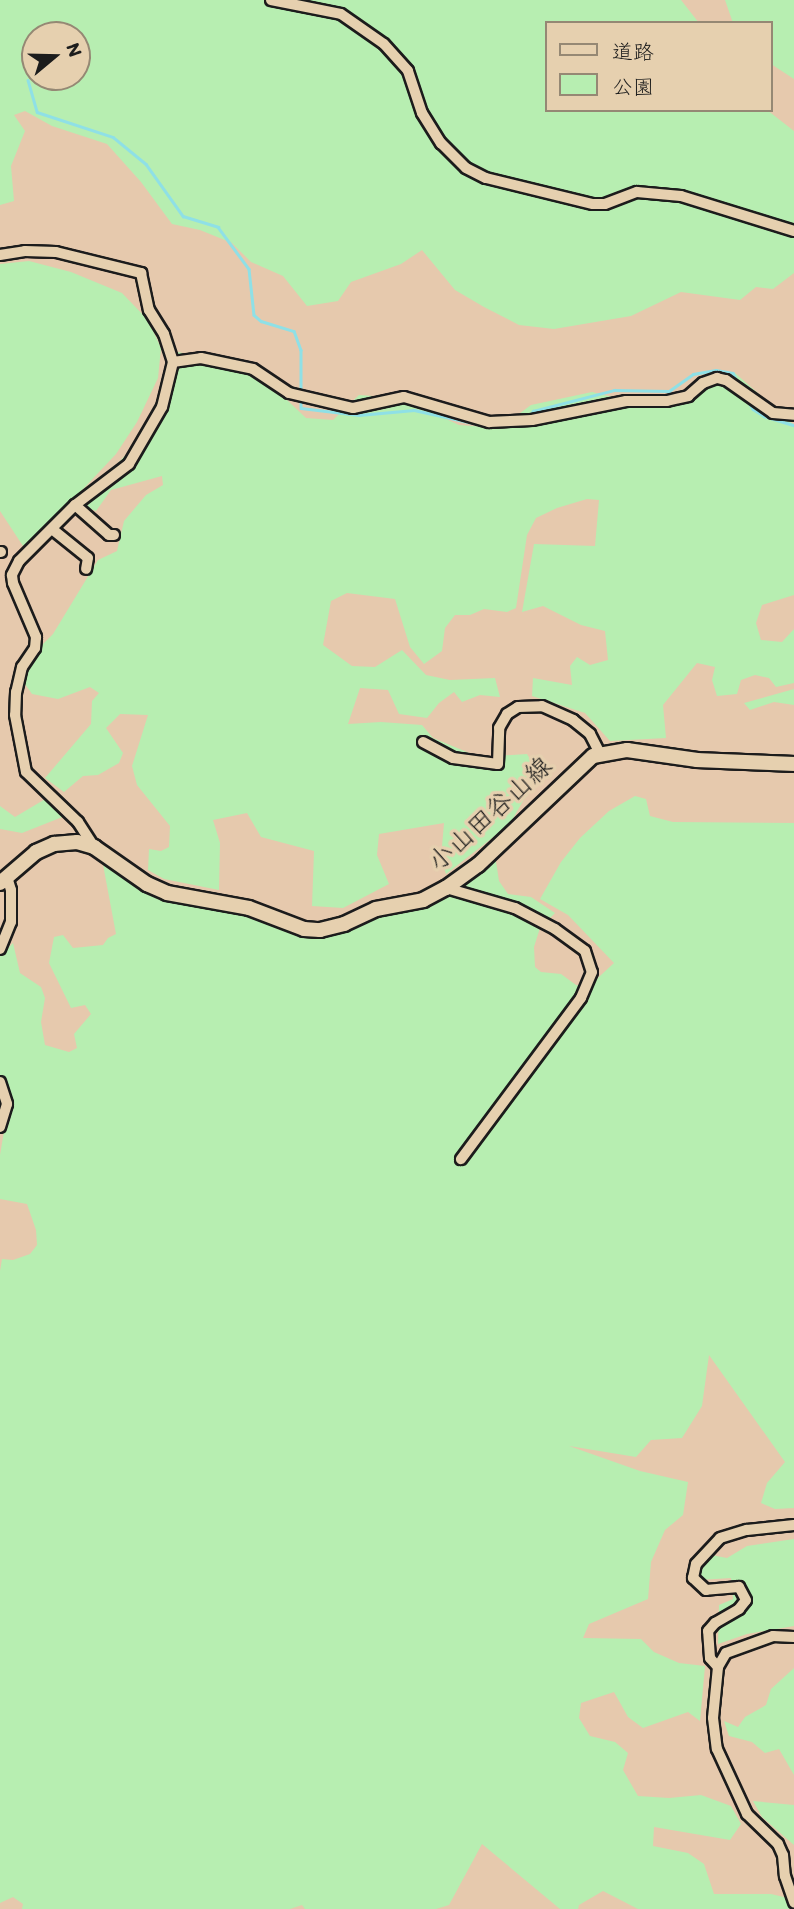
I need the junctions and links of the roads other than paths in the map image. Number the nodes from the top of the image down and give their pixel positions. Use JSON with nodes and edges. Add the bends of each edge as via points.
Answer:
{"nodes":[{"id":1,"x":271,"y":0,"type":"edge"},
{"id":2,"x":794,"y":231,"type":"edge"},
{"id":3,"x":0,"y":255,"type":"edge"},
{"id":4,"x":173,"y":362,"type":"junction"},
{"id":5,"x":794,"y":415,"type":"edge"},
{"id":6,"x":75,"y":505,"type":"junction"},
{"id":7,"x":52,"y":529,"type":"junction"},
{"id":8,"x":114,"y":535,"type":"dead end"},
{"id":9,"x":86,"y":569,"type":"dead end"},
{"id":10,"x":13,"y":583,"type":"junction"},
{"id":11,"x":0,"y":584,"type":"edge"},
{"id":12,"x":423,"y":742,"type":"dead end"},
{"id":13,"x":600,"y":754,"type":"junction"},
{"id":14,"x":794,"y":764,"type":"edge"},
{"id":15,"x":94,"y":847,"type":"junction"},
{"id":16,"x":4,"y":880,"type":"edge"},
{"id":17,"x":446,"y":888,"type":"junction"},
{"id":18,"x":0,"y":949,"type":"edge"},
{"id":19,"x":0,"y":1082,"type":"edge"},
{"id":20,"x":0,"y":1127,"type":"edge"},
{"id":21,"x":461,"y":1159,"type":"dead end"},
{"id":22,"x":794,"y":1525,"type":"edge"},
{"id":23,"x":794,"y":1637,"type":"edge"},
{"id":24,"x":718,"y":1667,"type":"junction"},
{"id":25,"x":794,"y":1902,"type":"edge"}],
"edges":[{"from":1,"to":2,"type":"street","via":[[347,17],[384,44],[408,71],[422,113],[441,143],[466,168],[486,178],[593,204],[638,192],[681,196]]},
{"from":3,"to":4,"type":"street","via":[[56,252],[141,273],[149,310],[164,334]]},
{"from":4,"to":5,"type":"street","via":[[201,358],[253,369],[289,393],[354,408],[404,397],[489,422],[531,420],[626,401],[667,401],[688,396],[717,378],[773,413]]},
{"from":4,"to":6,"type":"street","via":[[162,407],[139,450],[129,464]]},
{"from":6,"to":7,"type":"street"},
{"from":6,"to":8,"type":"street"},
{"from":7,"to":9,"type":"street","via":[[88,558]]},
{"from":7,"to":10,"type":"street","via":[[19,561]]},
{"from":10,"to":11,"type":"street"},
{"from":10,"to":15,"type":"street","via":[[36,637],[16,692],[15,715],[26,772],[78,822]]},
{"from":12,"to":13,"type":"street","via":[[453,758],[498,764],[499,728],[507,714],[519,707],[542,706],[573,720],[590,734]]},
{"from":13,"to":14,"type":"main road","name":"小山田谷山線","via":[[626,750],[697,760]]},
{"from":13,"to":17,"type":"main road","name":"小山田谷山線","via":[[578,767],[485,859]]},
{"from":15,"to":16,"type":"main road","name":"小山田谷山線","via":[[77,842],[54,844],[36,852]]},
{"from":15,"to":17,"type":"main road","name":"小山田谷山線","via":[[167,893],[248,908],[312,930],[344,924],[376,909],[423,900]]},
{"from":16,"to":18,"type":"street","via":[[11,890],[11,922]]},
{"from":17,"to":21,"type":"street","via":[[515,908],[555,929],[585,951],[592,972],[581,998]]},
{"from":19,"to":20,"type":"street","via":[[7,1104]]},
{"from":22,"to":24,"type":"street","via":[[720,1538],[696,1564],[693,1578],[706,1590],[739,1587],[746,1600],[708,1632],[710,1658]]},
{"from":23,"to":24,"type":"street","via":[[773,1636],[743,1645],[726,1653]]},
{"from":24,"to":25,"type":"street","via":[[713,1718],[717,1749],[747,1814],[778,1844]]}]}
